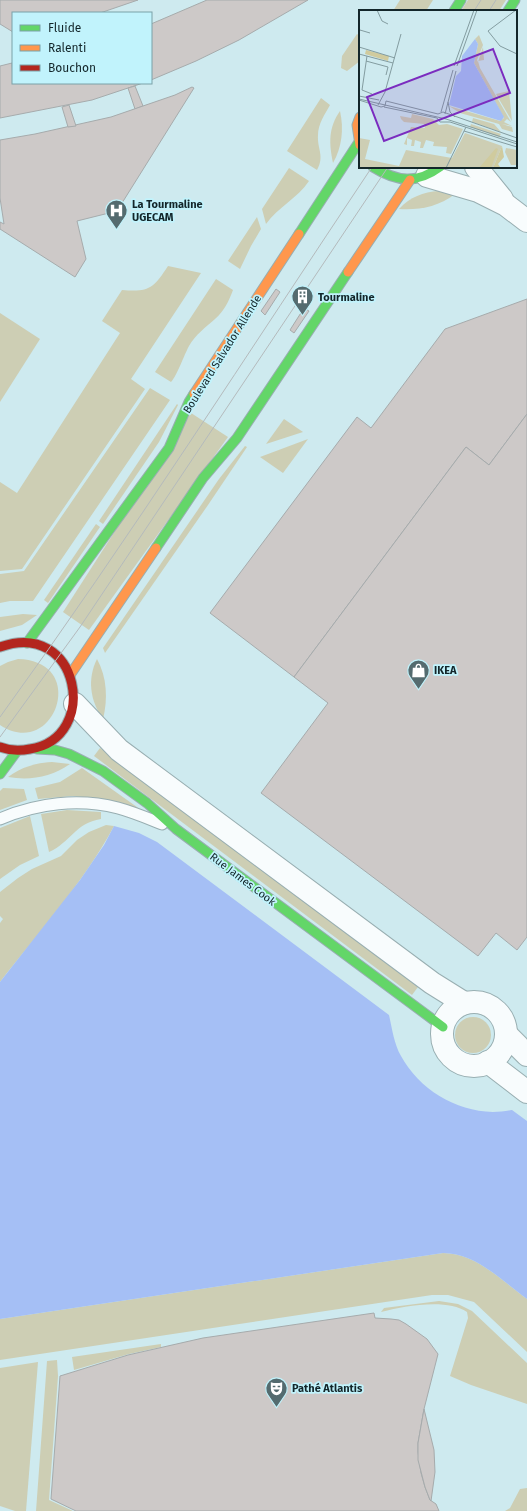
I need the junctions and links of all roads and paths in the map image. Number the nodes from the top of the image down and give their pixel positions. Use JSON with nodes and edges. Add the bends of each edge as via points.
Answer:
{"nodes":[{"id":1,"x":461,"y":0,"type":"edge"},
{"id":2,"x":515,"y":0,"type":"edge"},
{"id":3,"x":455,"y":10,"type":"edge"},
{"id":4,"x":509,"y":10,"type":"edge"},
{"id":5,"x":359,"y":120,"type":"edge"},
{"id":6,"x":359,"y":144,"type":"edge"},
{"id":7,"x":375,"y":168,"type":"edge"},
{"id":8,"x":477,"y":168,"type":"edge"},
{"id":9,"x":426,"y":174,"type":"edge"},
{"id":10,"x":506,"y":205,"type":"junction"},
{"id":11,"x":527,"y":221,"type":"edge"},
{"id":12,"x":27,"y":643,"type":"junction"},
{"id":13,"x":0,"y":647,"type":"edge"},
{"id":14,"x":70,"y":675,"type":"junction"},
{"id":15,"x":75,"y":704,"type":"junction"},
{"id":16,"x":0,"y":747,"type":"edge"},
{"id":17,"x":37,"y":749,"type":"junction"},
{"id":18,"x":17,"y":751,"type":"junction"},
{"id":19,"x":0,"y":774,"type":"edge"},
{"id":20,"x":0,"y":819,"type":"edge"},
{"id":21,"x":176,"y":829,"type":"junction"},
{"id":22,"x":464,"y":1004,"type":"junction"},
{"id":23,"x":443,"y":1027,"type":"junction"},
{"id":24,"x":506,"y":1034,"type":"junction"},
{"id":25,"x":527,"y":1055,"type":"edge"},
{"id":26,"x":488,"y":1062,"type":"junction"},
{"id":27,"x":527,"y":1092,"type":"edge"}],
"edges":[{"from":1,"to":3,"type":"street"},
{"from":2,"to":4,"type":"street"},
{"from":5,"to":6,"type":"street"},
{"from":6,"to":12,"type":"street","name":"Boulevard Salvador Allende","via":[[189,402],[169,448]]},
{"from":7,"to":9,"type":"street","via":[[395,178]]},
{"from":8,"to":10,"type":"street"},
{"from":9,"to":10,"type":"street","via":[[478,191]]},
{"from":9,"to":14,"type":"street","via":[[237,438],[203,478]]},
{"from":10,"to":11,"type":"street"},
{"from":12,"to":13,"type":"street","via":[[11,643]]},
{"from":12,"to":14,"type":"street","via":[[37,644],[49,650],[65,665]]},
{"from":14,"to":15,"type":"street"},
{"from":15,"to":17,"type":"street","via":[[64,730],[52,741]]},
{"from":15,"to":22,"type":"street","via":[[120,750],[432,983]]},
{"from":16,"to":18,"type":"street"},
{"from":17,"to":18,"type":"street"},
{"from":17,"to":21,"type":"street","name":"Rue James Cook","via":[[69,754],[104,771],[147,803]]},
{"from":18,"to":19,"type":"street"},
{"from":20,"to":21,"type":"lane","via":[[44,805],[93,804],[117,808]]},
{"from":21,"to":23,"type":"street","name":"Rue James Cook"},
{"from":22,"to":23,"type":"street","via":[[450,1012]]},
{"from":22,"to":24,"type":"street","via":[[486,1004],[495,1010],[501,1017]]},
{"from":23,"to":26,"type":"street","via":[[442,1038],[445,1048],[455,1059],[478,1066]]},
{"from":24,"to":25,"type":"street"},
{"from":24,"to":26,"type":"street","via":[[501,1050]]},
{"from":26,"to":27,"type":"street"}]}
